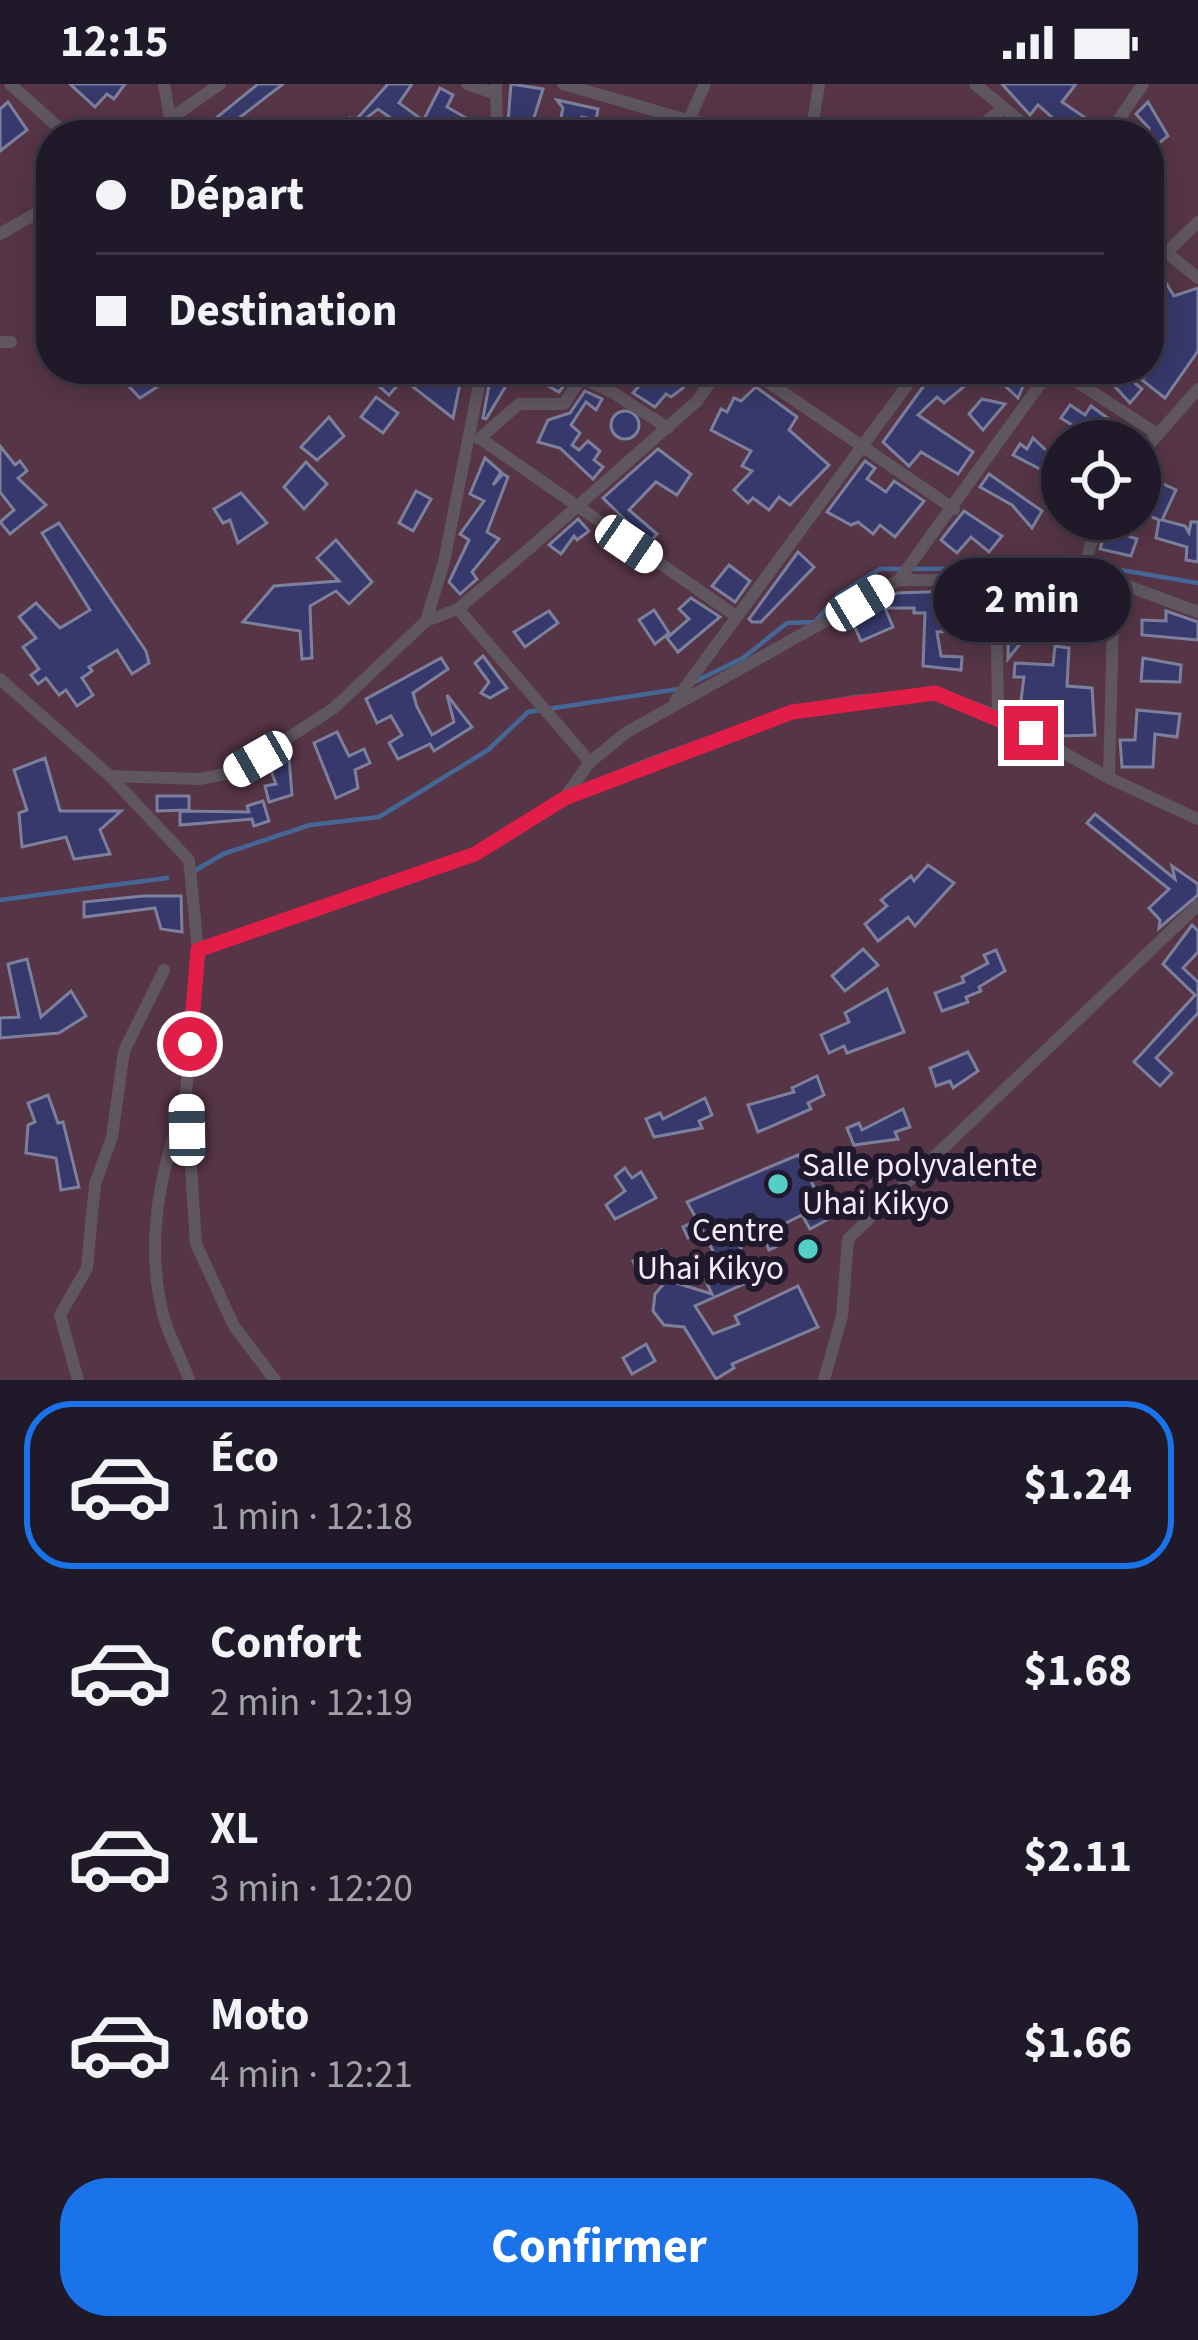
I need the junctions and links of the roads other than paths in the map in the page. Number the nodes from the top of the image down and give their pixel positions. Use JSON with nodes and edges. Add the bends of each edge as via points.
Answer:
{"nodes":[{"id":1,"x":10,"y":84,"type":"edge"},
{"id":2,"x":164,"y":84,"type":"edge"},
{"id":3,"x":220,"y":84,"type":"edge"},
{"id":4,"x":467,"y":84,"type":"edge"},
{"id":5,"x":563,"y":84,"type":"edge"},
{"id":6,"x":705,"y":84,"type":"edge"},
{"id":7,"x":819,"y":84,"type":"edge"},
{"id":8,"x":975,"y":84,"type":"edge"},
{"id":9,"x":1143,"y":84,"type":"edge"},
{"id":10,"x":496,"y":89,"type":"edge"},
{"id":11,"x":1002,"y":109,"type":"junction"},
{"id":12,"x":51,"y":120,"type":"edge"},
{"id":13,"x":166,"y":120,"type":"joint"},
{"id":14,"x":497,"y":120,"type":"edge"},
{"id":15,"x":687,"y":120,"type":"joint"},
{"id":16,"x":813,"y":120,"type":"edge"},
{"id":17,"x":988,"y":120,"type":"edge"},
{"id":18,"x":1017,"y":120,"type":"edge"},
{"id":19,"x":1118,"y":120,"type":"edge"},
{"id":20,"x":36,"y":214,"type":"edge"},
{"id":21,"x":1198,"y":222,"type":"edge"},
{"id":22,"x":0,"y":234,"type":"edge"},
{"id":23,"x":1164,"y":249,"type":"edge"},
{"id":24,"x":1166,"y":252,"type":"junction"},
{"id":25,"x":1198,"y":278,"type":"edge"},
{"id":26,"x":478,"y":384,"type":"edge"},
{"id":27,"x":578,"y":384,"type":"edge"},
{"id":28,"x":602,"y":384,"type":"edge"},
{"id":29,"x":709,"y":384,"type":"edge"},
{"id":30,"x":771,"y":384,"type":"edge"},
{"id":31,"x":908,"y":384,"type":"edge"},
{"id":32,"x":1043,"y":384,"type":"edge"},
{"id":33,"x":1078,"y":384,"type":"edge"},
{"id":34,"x":1198,"y":389,"type":"edge"},
{"id":35,"x":1134,"y":420,"type":"edge"},
{"id":36,"x":668,"y":428,"type":"junction"},
{"id":37,"x":1161,"y":429,"type":"edge"},
{"id":38,"x":466,"y":435,"type":"junction"},
{"id":39,"x":482,"y":439,"type":"junction"},
{"id":40,"x":861,"y":446,"type":"junction"},
{"id":41,"x":575,"y":505,"type":"junction"},
{"id":42,"x":953,"y":509,"type":"junction"},
{"id":43,"x":1092,"y":540,"type":"edge"},
{"id":44,"x":899,"y":580,"type":"junction"},
{"id":45,"x":996,"y":581,"type":"junction"},
{"id":46,"x":1093,"y":581,"type":"junction"},
{"id":47,"x":1114,"y":581,"type":"junction"},
{"id":48,"x":458,"y":609,"type":"junction"},
{"id":49,"x":1198,"y":612,"type":"edge"},
{"id":50,"x":736,"y":616,"type":"junction"},
{"id":51,"x":426,"y":621,"type":"junction"},
{"id":52,"x":0,"y":679,"type":"edge"},
{"id":53,"x":671,"y":707,"type":"junction"},
{"id":54,"x":998,"y":716,"type":"junction"},
{"id":55,"x":590,"y":762,"type":"junction"},
{"id":56,"x":110,"y":776,"type":"junction"},
{"id":57,"x":1109,"y":778,"type":"junction"},
{"id":58,"x":565,"y":798,"type":"junction"},
{"id":59,"x":1198,"y":819,"type":"edge"},
{"id":60,"x":1198,"y":905,"type":"edge"},
{"id":61,"x":198,"y":950,"type":"junction"},
{"id":62,"x":164,"y":970,"type":"dead end"},
{"id":63,"x":186,"y":1092,"type":"junction"},
{"id":64,"x":78,"y":1380,"type":"edge"},
{"id":65,"x":189,"y":1380,"type":"edge"},
{"id":66,"x":275,"y":1380,"type":"edge"},
{"id":67,"x":824,"y":1380,"type":"edge"}],
"edges":[{"from":1,"to":12,"type":"street"},
{"from":2,"to":13,"type":"street"},
{"from":3,"to":13,"type":"street"},
{"from":4,"to":10,"type":"street"},
{"from":5,"to":15,"type":"street"},
{"from":6,"to":15,"type":"street"},
{"from":7,"to":16,"type":"street"},
{"from":8,"to":11,"type":"street"},
{"from":9,"to":19,"type":"street"},
{"from":10,"to":14,"type":"street"},
{"from":11,"to":17,"type":"street"},
{"from":11,"to":18,"type":"street"},
{"from":20,"to":22,"type":"street"},
{"from":21,"to":24,"type":"street"},
{"from":23,"to":24,"type":"street"},
{"from":24,"to":25,"type":"street"},
{"from":26,"to":38,"type":"street"},
{"from":27,"to":39,"type":"street","via":[[564,404],[518,404]]},
{"from":28,"to":36,"type":"street"},
{"from":29,"to":36,"type":"street"},
{"from":30,"to":40,"type":"street"},
{"from":31,"to":40,"type":"street"},
{"from":32,"to":42,"type":"street"},
{"from":33,"to":35,"type":"street"},
{"from":34,"to":37,"type":"street"},
{"from":36,"to":41,"type":"street"},
{"from":38,"to":39,"type":"street"},
{"from":38,"to":51,"type":"street"},
{"from":39,"to":41,"type":"street"},
{"from":40,"to":42,"type":"street"},
{"from":40,"to":50,"type":"street"},
{"from":41,"to":48,"type":"street"},
{"from":41,"to":50,"type":"street"},
{"from":42,"to":44,"type":"street"},
{"from":43,"to":46,"type":"street","via":[[1084,568]]},
{"from":44,"to":45,"type":"street"},
{"from":44,"to":53,"type":"street"},
{"from":45,"to":46,"type":"street"},
{"from":45,"to":54,"type":"street"},
{"from":46,"to":47,"type":"street"},
{"from":47,"to":49,"type":"street"},
{"from":47,"to":57,"type":"street"},
{"from":48,"to":51,"type":"street"},
{"from":48,"to":55,"type":"street"},
{"from":50,"to":53,"type":"street"},
{"from":51,"to":56,"type":"street","via":[[334,708],[236,772]]},
{"from":52,"to":56,"type":"street"},
{"from":53,"to":55,"type":"street"},
{"from":54,"to":57,"type":"street"},
{"from":54,"to":58,"type":"street","via":[[935,693],[812,708]]},
{"from":55,"to":58,"type":"street"},
{"from":56,"to":61,"type":"street","via":[[190,860]]},
{"from":57,"to":59,"type":"street"},
{"from":58,"to":61,"type":"street","via":[[475,854]]},
{"from":60,"to":67,"type":"street","via":[[848,1239],[842,1316]]},
{"from":61,"to":63,"type":"street"},
{"from":62,"to":64,"type":"street","via":[[124,1051],[112,1137],[95,1184],[87,1268],[60,1315]]},
{"from":63,"to":65,"type":"street","via":[[155,1202],[152,1245],[165,1321]]},
{"from":63,"to":66,"type":"street","via":[[196,1244],[234,1326]]}]}
